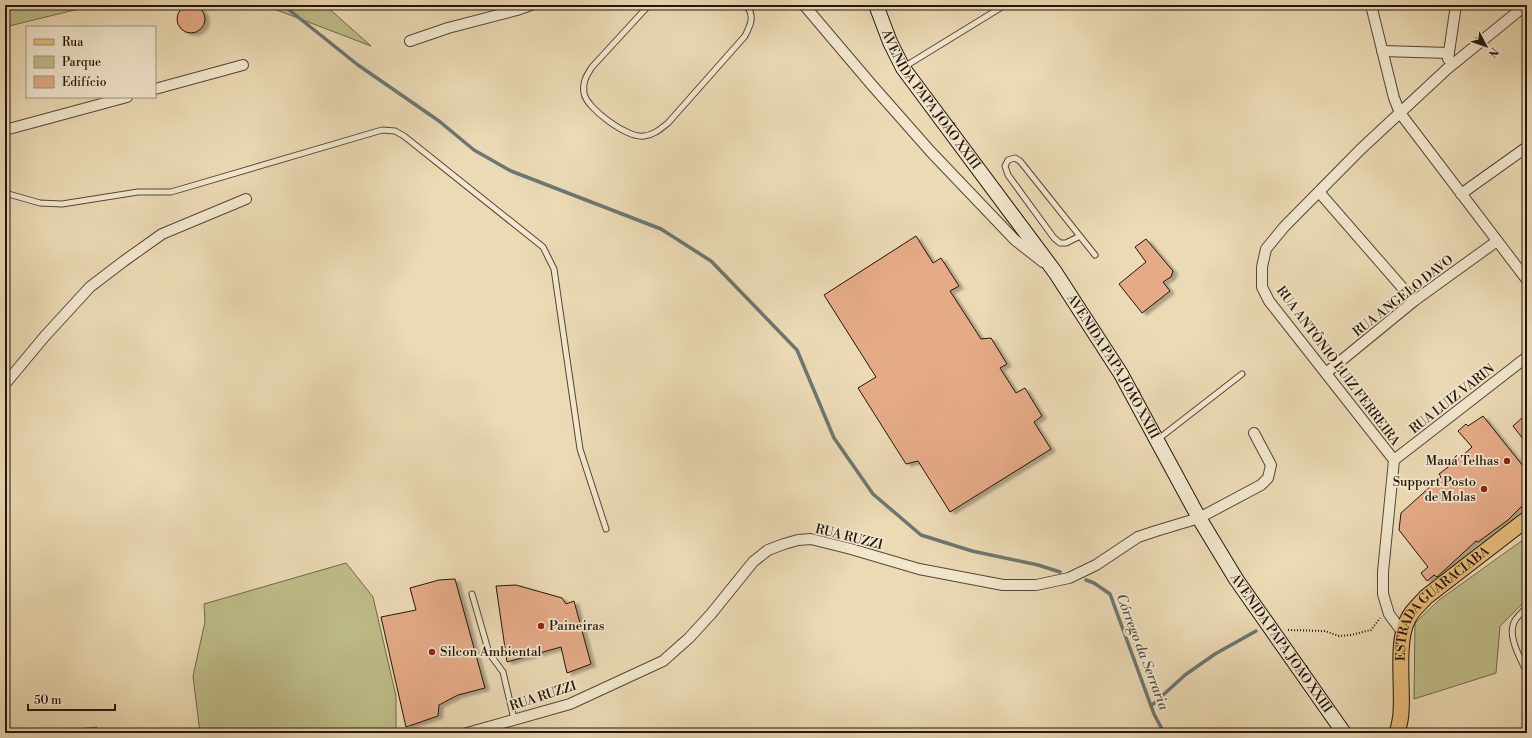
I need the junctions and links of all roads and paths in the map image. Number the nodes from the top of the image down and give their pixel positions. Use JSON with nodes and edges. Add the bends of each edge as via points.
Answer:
{"nodes":[{"id":1,"x":531,"y":5,"type":"edge"},
{"id":2,"x":649,"y":5,"type":"edge"},
{"id":3,"x":746,"y":5,"type":"edge"},
{"id":4,"x":804,"y":5,"type":"edge"},
{"id":5,"x":876,"y":5,"type":"edge"},
{"id":6,"x":1005,"y":5,"type":"edge"},
{"id":7,"x":1371,"y":5,"type":"edge"},
{"id":8,"x":1456,"y":5,"type":"edge"},
{"id":9,"x":1526,"y":5,"type":"edge"},
{"id":10,"x":410,"y":41,"type":"dead end"},
{"id":11,"x":1382,"y":51,"type":"junction"},
{"id":12,"x":1449,"y":53,"type":"junction"},
{"id":13,"x":243,"y":64,"type":"dead end"},
{"id":14,"x":903,"y":68,"type":"junction"},
{"id":15,"x":1447,"y":69,"type":"junction"},
{"id":16,"x":156,"y":89,"type":"edge"},
{"id":17,"x":123,"y":98,"type":"edge"},
{"id":18,"x":1400,"y":113,"type":"junction"},
{"id":19,"x":5,"y":130,"type":"edge"},
{"id":20,"x":1527,"y":147,"type":"edge"},
{"id":21,"x":1319,"y":192,"type":"junction"},
{"id":22,"x":5,"y":193,"type":"edge"},
{"id":23,"x":1461,"y":194,"type":"junction"},
{"id":24,"x":246,"y":199,"type":"dead end"},
{"id":25,"x":1080,"y":236,"type":"junction"},
{"id":26,"x":1497,"y":242,"type":"junction"},
{"id":27,"x":1096,"y":255,"type":"dead end"},
{"id":28,"x":1055,"y":272,"type":"junction"},
{"id":29,"x":1527,"y":280,"type":"edge"},
{"id":30,"x":1414,"y":301,"type":"junction"},
{"id":31,"x":1527,"y":357,"type":"edge"},
{"id":32,"x":1242,"y":374,"type":"dead end"},
{"id":33,"x":1326,"y":374,"type":"junction"},
{"id":34,"x":5,"y":384,"type":"edge"},
{"id":35,"x":1254,"y":434,"type":"dead end"},
{"id":36,"x":1156,"y":441,"type":"junction"},
{"id":37,"x":1394,"y":460,"type":"junction"},
{"id":38,"x":1199,"y":518,"type":"junction"},
{"id":39,"x":1527,"y":519,"type":"edge"},
{"id":40,"x":606,"y":529,"type":"dead end"},
{"id":41,"x":472,"y":594,"type":"dead end"},
{"id":42,"x":1387,"y":608,"type":"junction"},
{"id":43,"x":1527,"y":608,"type":"edge"},
{"id":44,"x":1271,"y":628,"type":"junction"},
{"id":45,"x":1403,"y":633,"type":"junction"},
{"id":46,"x":1527,"y":673,"type":"edge"},
{"id":47,"x":1401,"y":712,"type":"junction"},
{"id":48,"x":514,"y":719,"type":"junction"},
{"id":49,"x":467,"y":733,"type":"edge"},
{"id":50,"x":1344,"y":733,"type":"edge"},
{"id":51,"x":1397,"y":733,"type":"edge"},
{"id":52,"x":1406,"y":733,"type":"edge"}],
"edges":[{"from":1,"to":10,"type":"street"},
{"from":2,"to":3,"type":"lane","via":[[592,67],[586,75],[584,84],[584,94],[588,103],[616,127],[642,137],[655,134],[668,123],[745,36],[752,18]]},
{"from":4,"to":28,"type":"street","via":[[896,112],[982,206],[1015,240]]},
{"from":5,"to":14,"type":"street","name":"AVENIDA PAPA JOÃO XXIII"},
{"from":6,"to":14,"type":"lane"},
{"from":7,"to":11,"type":"street"},
{"from":8,"to":12,"type":"street"},
{"from":9,"to":15,"type":"street","name":"RUA ANTÔNIO LUIZ FERREIRA"},
{"from":11,"to":12,"type":"street"},
{"from":11,"to":18,"type":"street"},
{"from":12,"to":15,"type":"street"},
{"from":13,"to":16,"type":"street"},
{"from":14,"to":28,"type":"street","name":"AVENIDA PAPA JOÃO XXIII"},
{"from":15,"to":18,"type":"street","name":"RUA ANTÔNIO LUIZ FERREIRA"},
{"from":17,"to":19,"type":"street"},
{"from":18,"to":21,"type":"street","name":"RUA ANTÔNIO LUIZ FERREIRA"},
{"from":18,"to":23,"type":"street"},
{"from":20,"to":23,"type":"street"},
{"from":21,"to":30,"type":"street"},
{"from":21,"to":33,"type":"street","name":"RUA ANTÔNIO LUIZ FERREIRA","via":[[1266,249],[1262,267],[1262,287],[1268,301]]},
{"from":22,"to":40,"type":"lane","via":[[40,202],[62,204],[138,192],[171,192],[382,130],[395,131],[404,136],[543,247],[554,269],[580,449]]},
{"from":23,"to":26,"type":"street"},
{"from":24,"to":34,"type":"street","via":[[162,234],[124,261],[85,293]]},
{"from":25,"to":25,"type":"lane","via":[[1020,161],[1015,158],[1008,160],[1005,166],[1008,175],[1054,238],[1060,243],[1066,243]]},
{"from":25,"to":27,"type":"lane"},
{"from":26,"to":29,"type":"street"},
{"from":26,"to":30,"type":"street","name":"RUA ANGELO DAVO"},
{"from":28,"to":36,"type":"street","name":"AVENIDA PAPA JOÃO XXIII","via":[[1121,374]]},
{"from":30,"to":33,"type":"street","name":"RUA ANGELO DAVO"},
{"from":31,"to":37,"type":"street","name":"RUA LUIZ VARIN"},
{"from":32,"to":36,"type":"lane"},
{"from":33,"to":37,"type":"street","name":"RUA ANTÔNIO LUIZ FERREIRA"},
{"from":35,"to":38,"type":"street","name":"RUA RUZZI","via":[[1271,465],[1268,478],[1261,486]]},
{"from":36,"to":38,"type":"street","name":"AVENIDA PAPA JOÃO XXIII"},
{"from":37,"to":42,"type":"street","name":"RUA ANTÔNIO LUIZ FERREIRA","via":[[1383,572],[1383,594]]},
{"from":38,"to":44,"type":"street","name":"AVENIDA PAPA JOÃO XXIII"},
{"from":38,"to":48,"type":"street","name":"RUA RUZZI","via":[[1138,537],[1096,565],[1069,578],[1036,585],[1004,585],[919,569],[811,539],[784,544],[768,550],[753,562],[711,614],[663,661],[570,704]]},
{"from":39,"to":45,"type":"main road","name":"ESTRADA GUARACIABA","via":[[1426,598],[1407,620]]},
{"from":41,"to":48,"type":"lane","via":[[489,653],[503,672]]},
{"from":42,"to":44,"type":"path","via":[[1371,630],[1351,635],[1339,636],[1325,632],[1297,632]]},
{"from":42,"to":45,"type":"street","name":"RUA ANTÔNIO LUIZ FERREIRA"},
{"from":43,"to":46,"type":"lane","via":[[1515,620],[1511,629]]},
{"from":44,"to":50,"type":"street","name":"AVENIDA PAPA JOÃO XXIII"},
{"from":45,"to":47,"type":"main road","name":"ESTRADA GUARACIABA"},
{"from":47,"to":51,"type":"main road"},
{"from":47,"to":52,"type":"main road"},
{"from":48,"to":49,"type":"street","name":"RUA RUZZI"}]}
